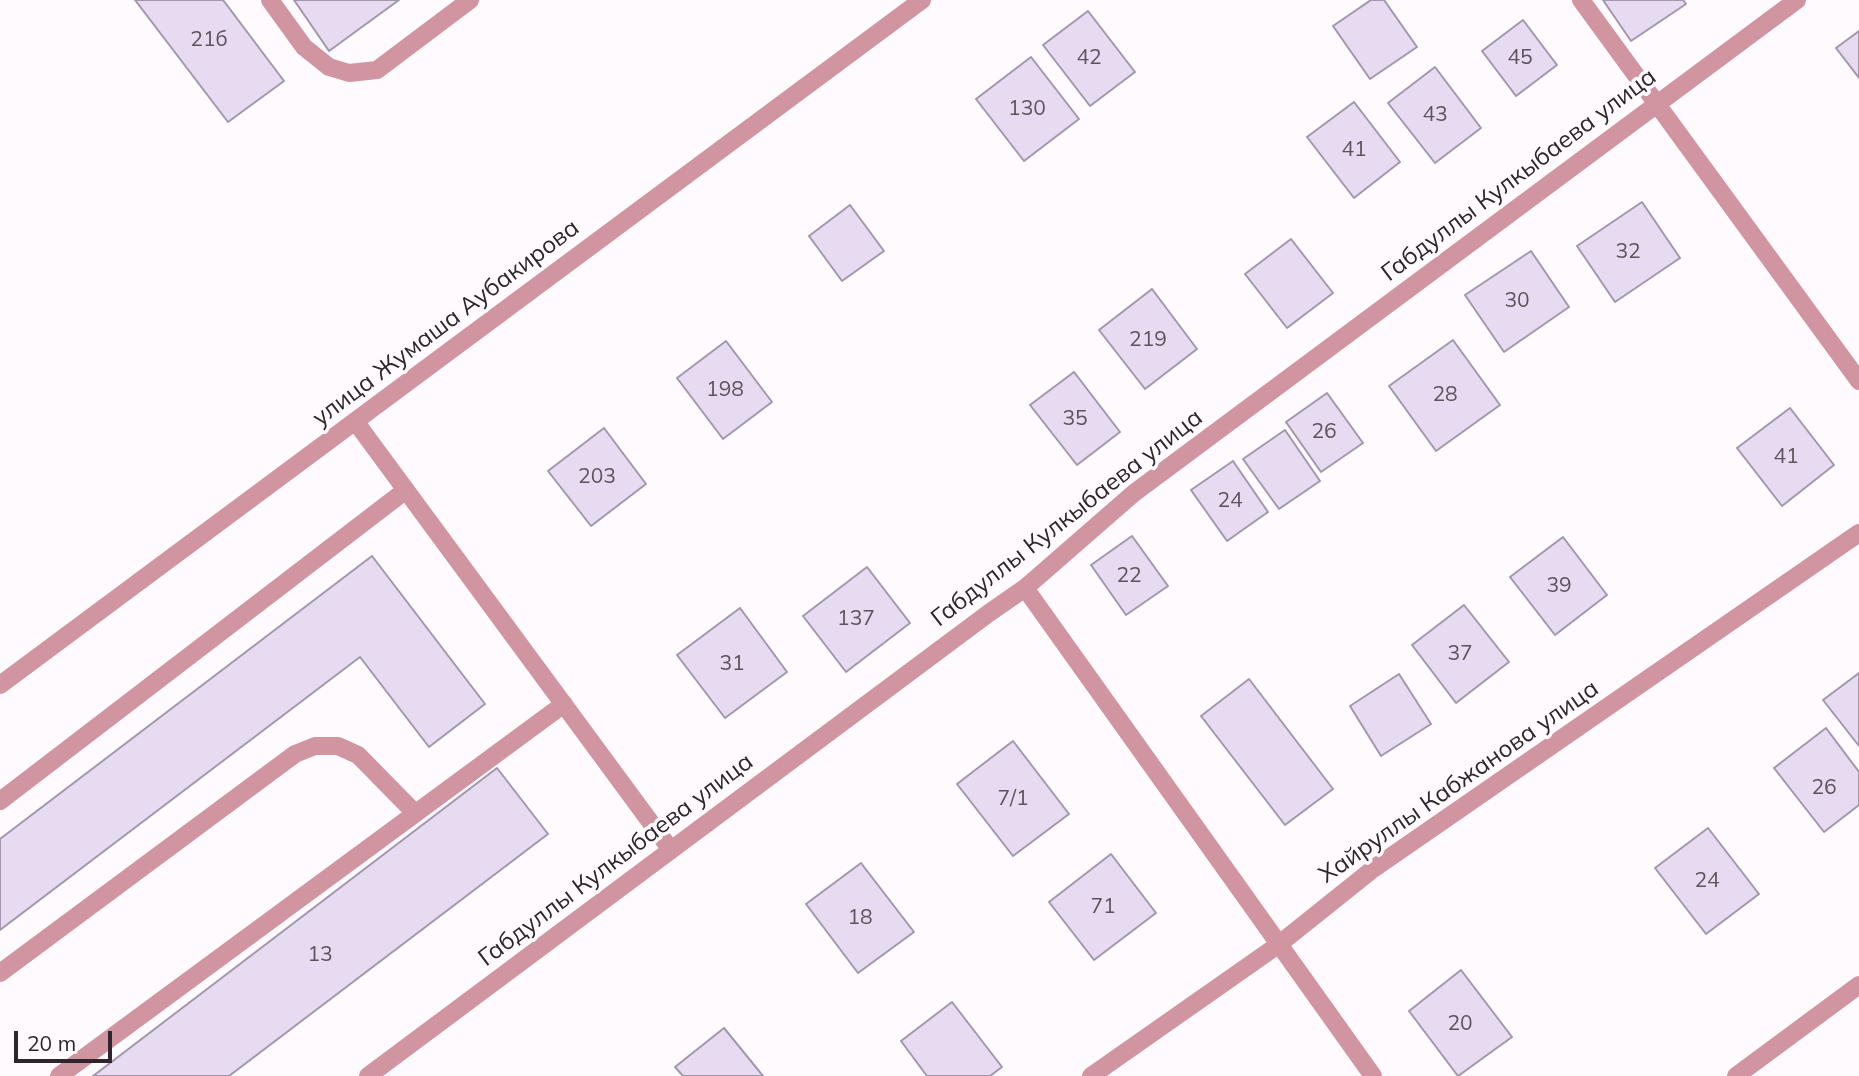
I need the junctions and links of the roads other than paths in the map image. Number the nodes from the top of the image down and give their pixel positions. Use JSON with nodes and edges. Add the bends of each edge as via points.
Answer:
{"nodes":[{"id":1,"x":270,"y":0,"type":"edge"},
{"id":2,"x":470,"y":0,"type":"edge"},
{"id":3,"x":922,"y":0,"type":"edge"},
{"id":4,"x":1581,"y":0,"type":"edge"},
{"id":5,"x":1797,"y":0,"type":"edge"},
{"id":6,"x":1657,"y":103,"type":"junction"},
{"id":7,"x":1859,"y":381,"type":"edge"},
{"id":8,"x":355,"y":421,"type":"junction"},
{"id":9,"x":405,"y":490,"type":"junction"},
{"id":10,"x":1859,"y":533,"type":"edge"},
{"id":11,"x":1025,"y":588,"type":"junction"},
{"id":12,"x":0,"y":685,"type":"edge"},
{"id":13,"x":564,"y":705,"type":"junction"},
{"id":14,"x":0,"y":801,"type":"edge"},
{"id":15,"x":415,"y":813,"type":"junction"},
{"id":16,"x":671,"y":850,"type":"junction"},
{"id":17,"x":1278,"y":945,"type":"junction"},
{"id":18,"x":0,"y":972,"type":"edge"},
{"id":19,"x":1859,"y":985,"type":"edge"},
{"id":20,"x":59,"y":1076,"type":"edge"},
{"id":21,"x":368,"y":1076,"type":"edge"},
{"id":22,"x":1091,"y":1076,"type":"edge"},
{"id":23,"x":1373,"y":1076,"type":"edge"},
{"id":24,"x":1736,"y":1076,"type":"edge"}],
"edges":[{"from":1,"to":2,"type":"street","via":[[304,47],[329,67],[349,73],[377,70]]},
{"from":3,"to":8,"type":"street","name":"улица Жумаша Аубакирова"},
{"from":4,"to":6,"type":"street"},
{"from":5,"to":6,"type":"street","name":"Габдуллы Кулкыбаева улица"},
{"from":6,"to":7,"type":"street"},
{"from":6,"to":11,"type":"street","name":"Габдуллы Кулкыбаева улица","via":[[1134,493]]},
{"from":8,"to":9,"type":"street"},
{"from":8,"to":12,"type":"street","name":"улица Жумаша Аубакирова"},
{"from":9,"to":13,"type":"street"},
{"from":9,"to":14,"type":"street"},
{"from":10,"to":17,"type":"street","name":"Хайруллы Кабжанова улица","via":[[1373,869]]},
{"from":11,"to":16,"type":"street","name":"Габдуллы Кулкыбаева улица"},
{"from":11,"to":17,"type":"street"},
{"from":13,"to":15,"type":"street"},
{"from":13,"to":16,"type":"street"},
{"from":15,"to":18,"type":"street","via":[[358,755],[338,746],[315,746],[295,754]]},
{"from":15,"to":20,"type":"street"},
{"from":16,"to":21,"type":"street","name":"Габдуллы Кулкыбаева улица"},
{"from":17,"to":22,"type":"street","name":"Хайруллы Кабжанова улица"},
{"from":17,"to":23,"type":"street"},
{"from":19,"to":24,"type":"street"}]}
